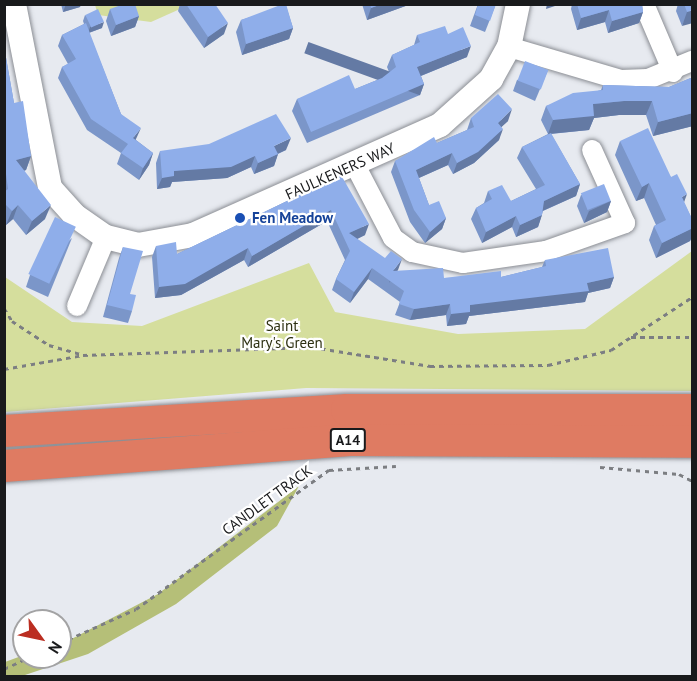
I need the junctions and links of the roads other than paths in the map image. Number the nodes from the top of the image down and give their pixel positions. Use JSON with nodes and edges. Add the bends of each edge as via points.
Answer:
{"nodes":[{"id":1,"x":14,"y":4,"type":"edge"},
{"id":2,"x":518,"y":4,"type":"edge"},
{"id":3,"x":644,"y":4,"type":"edge"},
{"id":4,"x":509,"y":48,"type":"junction"},
{"id":5,"x":693,"y":62,"type":"edge"},
{"id":6,"x":673,"y":72,"type":"junction"},
{"id":7,"x":592,"y":150,"type":"dead end"},
{"id":8,"x":355,"y":165,"type":"junction"},
{"id":9,"x":106,"y":237,"type":"junction"},
{"id":10,"x":77,"y":306,"type":"dead end"},
{"id":11,"x":693,"y":410,"type":"edge"},
{"id":12,"x":4,"y":431,"type":"edge"},
{"id":13,"x":693,"y":441,"type":"edge"},
{"id":14,"x":4,"y":466,"type":"edge"}],
"edges":[{"from":1,"to":9,"type":"street","name":"FAULKENERS WAY","via":[[50,188],[74,215]]},
{"from":2,"to":4,"type":"street","name":"FAULKENERS WAY"},
{"from":3,"to":6,"type":"street"},
{"from":4,"to":6,"type":"street","via":[[621,80]]},
{"from":4,"to":8,"type":"street","name":"FAULKENERS WAY","via":[[467,106],[441,125]]},
{"from":5,"to":6,"type":"street"},
{"from":7,"to":8,"type":"street","via":[[624,223],[546,251],[463,263],[412,252],[393,238]]},
{"from":8,"to":9,"type":"street","name":"FAULKENERS WAY","via":[[193,235],[138,245]]},
{"from":9,"to":10,"type":"street"},
{"from":11,"to":12,"type":"highway","number":"A14","via":[[347,410]]},
{"from":13,"to":14,"type":"highway","number":"A14","via":[[350,440]]}]}
